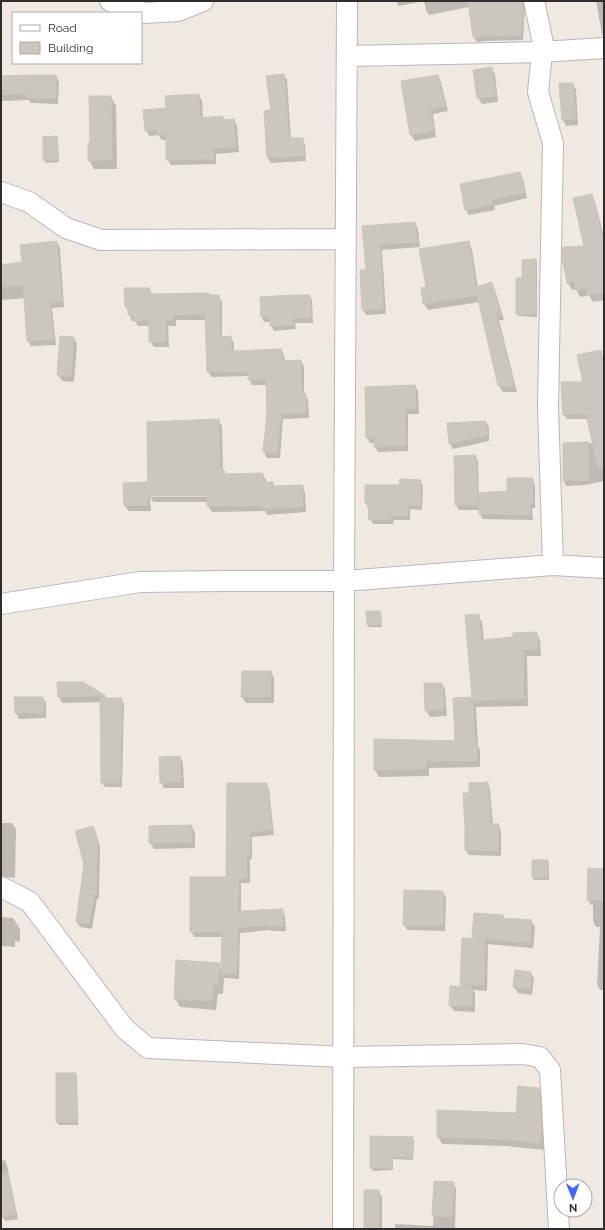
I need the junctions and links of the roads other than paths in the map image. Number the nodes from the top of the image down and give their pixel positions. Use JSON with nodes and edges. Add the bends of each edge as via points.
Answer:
{"nodes":[{"id":1,"x":110,"y":1,"type":"edge"},
{"id":2,"x":203,"y":1,"type":"edge"},
{"id":3,"x":347,"y":1,"type":"edge"},
{"id":4,"x":534,"y":1,"type":"edge"},
{"id":5,"x":141,"y":12,"type":"edge"},
{"id":6,"x":142,"y":12,"type":"edge"},
{"id":7,"x":604,"y":48,"type":"edge"},
{"id":8,"x":542,"y":52,"type":"junction"},
{"id":9,"x":347,"y":56,"type":"junction"},
{"id":10,"x":1,"y":192,"type":"edge"},
{"id":11,"x":346,"y":239,"type":"junction"},
{"id":12,"x":553,"y":565,"type":"junction"},
{"id":13,"x":604,"y":568,"type":"edge"},
{"id":14,"x":344,"y":581,"type":"junction"},
{"id":15,"x":1,"y":604,"type":"edge"},
{"id":16,"x":1,"y":887,"type":"edge"},
{"id":17,"x":344,"y":1057,"type":"junction"},
{"id":18,"x":343,"y":1229,"type":"edge"},
{"id":19,"x":560,"y":1229,"type":"edge"}],
"edges":[{"from":1,"to":5,"type":"street"},
{"from":2,"to":6,"type":"street","via":[[178,12]]},
{"from":3,"to":9,"type":"street"},
{"from":4,"to":8,"type":"street","via":[[543,44]]},
{"from":7,"to":8,"type":"street"},
{"from":8,"to":9,"type":"street"},
{"from":8,"to":12,"type":"street","via":[[538,92],[553,143],[548,407]]},
{"from":9,"to":11,"type":"street"},
{"from":10,"to":11,"type":"street","via":[[30,202],[66,228],[101,240]]},
{"from":11,"to":14,"type":"street"},
{"from":12,"to":13,"type":"street"},
{"from":12,"to":14,"type":"street"},
{"from":14,"to":15,"type":"street","via":[[140,582]]},
{"from":14,"to":17,"type":"street"},
{"from":16,"to":17,"type":"street","via":[[30,902],[125,1028],[148,1048]]},
{"from":17,"to":18,"type":"street"},
{"from":17,"to":19,"type":"street","via":[[523,1054],[540,1057],[550,1070]]}]}
